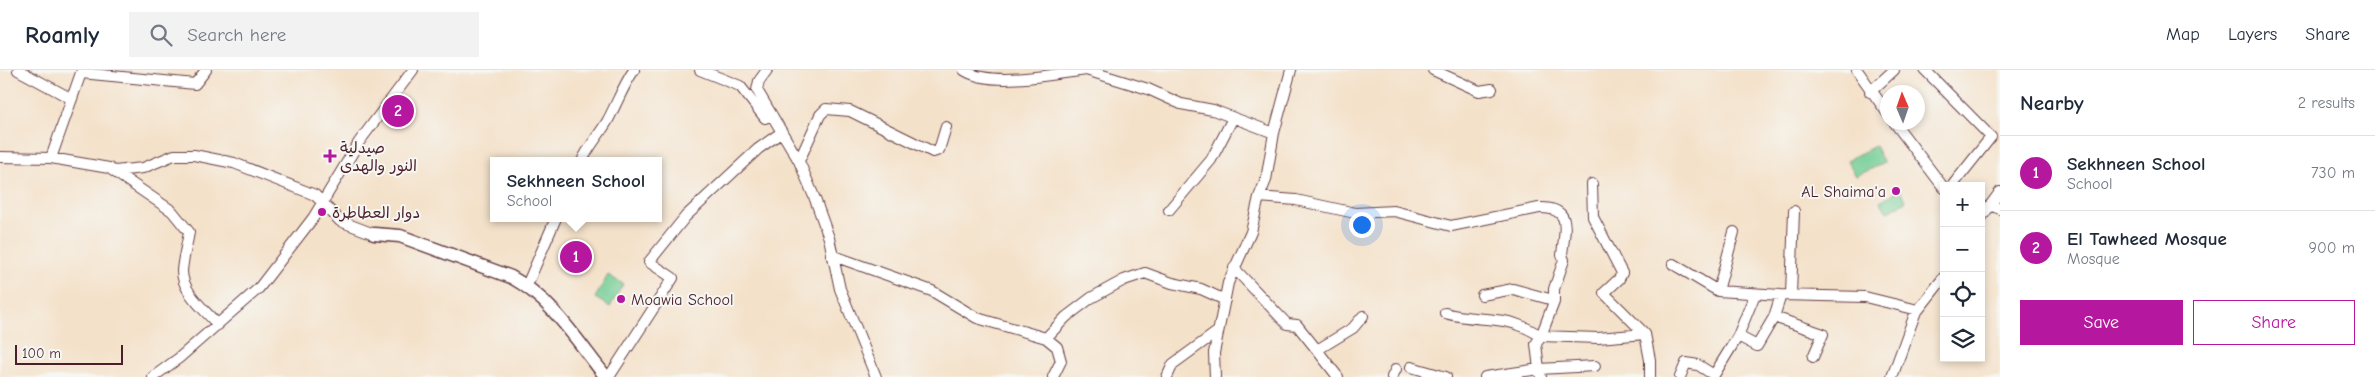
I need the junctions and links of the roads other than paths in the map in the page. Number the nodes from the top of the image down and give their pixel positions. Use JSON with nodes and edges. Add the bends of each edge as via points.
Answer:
{"nodes":[{"id":1,"x":18,"y":70,"type":"edge"},
{"id":2,"x":206,"y":70,"type":"edge"},
{"id":3,"x":413,"y":70,"type":"edge"},
{"id":4,"x":634,"y":70,"type":"edge"},
{"id":5,"x":700,"y":70,"type":"edge"},
{"id":6,"x":767,"y":70,"type":"edge"},
{"id":7,"x":964,"y":70,"type":"edge"},
{"id":8,"x":1086,"y":70,"type":"edge"},
{"id":9,"x":1291,"y":70,"type":"edge"},
{"id":10,"x":1433,"y":70,"type":"edge"},
{"id":11,"x":1857,"y":70,"type":"edge"},
{"id":12,"x":1894,"y":70,"type":"edge"},
{"id":13,"x":1925,"y":70,"type":"edge"},
{"id":14,"x":82,"y":72,"type":"edge"},
{"id":15,"x":1492,"y":89,"type":"dead end"},
{"id":16,"x":1870,"y":92,"type":"junction"},
{"id":17,"x":72,"y":99,"type":"junction"},
{"id":18,"x":1880,"y":104,"type":"edge"},
{"id":19,"x":772,"y":115,"type":"junction"},
{"id":20,"x":1233,"y":118,"type":"junction"},
{"id":21,"x":946,"y":127,"type":"dead end"},
{"id":22,"x":1900,"y":130,"type":"edge"},
{"id":23,"x":782,"y":132,"type":"junction"},
{"id":24,"x":1274,"y":133,"type":"junction"},
{"id":25,"x":0,"y":157,"type":"edge"},
{"id":26,"x":584,"y":157,"type":"edge"},
{"id":27,"x":51,"y":158,"type":"junction"},
{"id":28,"x":799,"y":161,"type":"junction"},
{"id":29,"x":115,"y":172,"type":"junction"},
{"id":30,"x":1955,"y":182,"type":"edge"},
{"id":31,"x":1940,"y":183,"type":"edge"},
{"id":32,"x":1592,"y":184,"type":"dead end"},
{"id":33,"x":2000,"y":192,"type":"edge"},
{"id":34,"x":1259,"y":197,"type":"junction"},
{"id":35,"x":323,"y":202,"type":"junction"},
{"id":36,"x":1995,"y":207,"type":"edge"},
{"id":37,"x":1170,"y":210,"type":"dead end"},
{"id":38,"x":1794,"y":211,"type":"dead end"},
{"id":39,"x":1985,"y":215,"type":"edge"},
{"id":40,"x":554,"y":222,"type":"edge"},
{"id":41,"x":1734,"y":232,"type":"dead end"},
{"id":42,"x":374,"y":234,"type":"junction"},
{"id":43,"x":831,"y":254,"type":"junction"},
{"id":44,"x":1674,"y":264,"type":"dead end"},
{"id":45,"x":1234,"y":268,"type":"junction"},
{"id":46,"x":1940,"y":282,"type":"edge"},
{"id":47,"x":526,"y":285,"type":"junction"},
{"id":48,"x":1718,"y":290,"type":"junction"},
{"id":49,"x":1755,"y":294,"type":"junction"},
{"id":50,"x":1482,"y":295,"type":"dead end"},
{"id":51,"x":1786,"y":295,"type":"junction"},
{"id":52,"x":1225,"y":300,"type":"junction"},
{"id":53,"x":1553,"y":300,"type":"junction"},
{"id":54,"x":1918,"y":310,"type":"junction"},
{"id":55,"x":1445,"y":313,"type":"dead end"},
{"id":56,"x":1363,"y":316,"type":"dead end"},
{"id":57,"x":1774,"y":317,"type":"junction"},
{"id":58,"x":218,"y":325,"type":"junction"},
{"id":59,"x":1218,"y":332,"type":"junction"},
{"id":60,"x":1645,"y":334,"type":"junction"},
{"id":61,"x":1541,"y":336,"type":"junction"},
{"id":62,"x":1738,"y":336,"type":"junction"},
{"id":63,"x":1046,"y":338,"type":"junction"},
{"id":64,"x":1317,"y":350,"type":"junction"},
{"id":65,"x":1813,"y":357,"type":"dead end"},
{"id":66,"x":1595,"y":366,"type":"dead end"},
{"id":67,"x":1412,"y":367,"type":"dead end"},
{"id":68,"x":1540,"y":373,"type":"edge"},
{"id":69,"x":153,"y":377,"type":"edge"},
{"id":70,"x":595,"y":377,"type":"edge"},
{"id":71,"x":608,"y":377,"type":"edge"},
{"id":72,"x":876,"y":377,"type":"edge"},
{"id":73,"x":1053,"y":377,"type":"edge"},
{"id":74,"x":1167,"y":377,"type":"edge"},
{"id":75,"x":1215,"y":377,"type":"edge"},
{"id":76,"x":1338,"y":377,"type":"edge"},
{"id":77,"x":1446,"y":377,"type":"edge"},
{"id":78,"x":1485,"y":377,"type":"edge"},
{"id":79,"x":1650,"y":377,"type":"edge"},
{"id":80,"x":1680,"y":377,"type":"edge"},
{"id":81,"x":1892,"y":377,"type":"edge"}],
"edges":[{"from":1,"to":17,"type":"street"},
{"from":2,"to":14,"type":"street","via":[[195,84]]},
{"from":3,"to":35,"type":"street","via":[[359,142]]},
{"from":4,"to":26,"type":"street","via":[[624,84],[608,121]]},
{"from":5,"to":19,"type":"street","via":[[740,86],[765,118]]},
{"from":6,"to":19,"type":"street","via":[[757,90]]},
{"from":7,"to":8,"type":"street","via":[[983,79],[1005,80]]},
{"from":8,"to":20,"type":"street","via":[[1148,89],[1181,104],[1213,110]]},
{"from":9,"to":24,"type":"street"},
{"from":10,"to":15,"type":"street","via":[[1479,91]]},
{"from":11,"to":16,"type":"street"},
{"from":12,"to":16,"type":"street"},
{"from":13,"to":30,"type":"street","via":[[1991,137]]},
{"from":14,"to":17,"type":"street"},
{"from":16,"to":18,"type":"street"},
{"from":17,"to":27,"type":"street"},
{"from":19,"to":23,"type":"street"},
{"from":20,"to":24,"type":"street"},
{"from":20,"to":37,"type":"street","via":[[1211,160]]},
{"from":21,"to":28,"type":"street","via":[[938,150],[933,152],[850,111],[826,109],[820,115]]},
{"from":22,"to":31,"type":"street"},
{"from":23,"to":28,"type":"street"},
{"from":23,"to":71,"type":"street","via":[[758,149],[686,216],[649,262],[673,278]]},
{"from":24,"to":34,"type":"street","via":[[1266,180]]},
{"from":25,"to":27,"type":"street"},
{"from":27,"to":29,"type":"street","via":[[91,164]]},
{"from":28,"to":43,"type":"street","via":[[829,238]]},
{"from":29,"to":35,"type":"street","via":[[143,168],[174,156],[208,158],[234,163],[293,185]]},
{"from":29,"to":58,"type":"street","via":[[172,211],[185,227],[188,232],[183,279]]},
{"from":32,"to":60,"type":"street","via":[[1593,217],[1622,273],[1604,293]]},
{"from":33,"to":36,"type":"street"},
{"from":34,"to":45,"type":"street","via":[[1251,232]]},
{"from":34,"to":53,"type":"street","via":[[1296,200],[1355,213],[1394,211],[1451,226],[1552,208],[1561,212],[1565,230],[1564,260],[1557,275]]},
{"from":35,"to":42,"type":"street","via":[[340,221]]},
{"from":35,"to":58,"type":"street","via":[[258,288]]},
{"from":36,"to":39,"type":"street"},
{"from":38,"to":51,"type":"street"},
{"from":40,"to":47,"type":"street"},
{"from":41,"to":48,"type":"street"},
{"from":42,"to":47,"type":"main road","via":[[400,236]]},
{"from":42,"to":70,"type":"main road","via":[[494,278],[524,293],[546,314]]},
{"from":43,"to":63,"type":"street","via":[[932,291],[977,318]]},
{"from":43,"to":72,"type":"street","via":[[840,289]]},
{"from":44,"to":48,"type":"street"},
{"from":45,"to":52,"type":"street"},
{"from":45,"to":64,"type":"street","via":[[1287,324],[1297,325]]},
{"from":46,"to":54,"type":"street"},
{"from":47,"to":71,"type":"main road","via":[[552,308]]},
{"from":48,"to":49,"type":"street"},
{"from":49,"to":51,"type":"street"},
{"from":49,"to":62,"type":"street"},
{"from":50,"to":53,"type":"street","via":[[1512,289]]},
{"from":51,"to":54,"type":"street","via":[[1865,297]]},
{"from":51,"to":57,"type":"street"},
{"from":52,"to":59,"type":"street"},
{"from":52,"to":63,"type":"street","via":[[1201,289],[1145,273],[1090,298]]},
{"from":53,"to":61,"type":"street"},
{"from":54,"to":81,"type":"street"},
{"from":55,"to":61,"type":"street","via":[[1518,324]]},
{"from":56,"to":64,"type":"street","via":[[1353,328]]},
{"from":57,"to":62,"type":"street","via":[[1757,346]]},
{"from":57,"to":65,"type":"street","via":[[1824,334]]},
{"from":58,"to":69,"type":"street"},
{"from":59,"to":74,"type":"street","via":[[1173,364]]},
{"from":59,"to":75,"type":"street","via":[[1214,353]]},
{"from":60,"to":61,"type":"street","via":[[1589,338]]},
{"from":60,"to":79,"type":"street"},
{"from":61,"to":68,"type":"street","via":[[1536,344]]},
{"from":62,"to":80,"type":"street","via":[[1714,375],[1698,365],[1686,364]]},
{"from":63,"to":73,"type":"street","via":[[1057,347],[1061,361]]},
{"from":64,"to":76,"type":"street"},
{"from":66,"to":68,"type":"street"},
{"from":67,"to":77,"type":"street"},
{"from":68,"to":78,"type":"street"}]}
